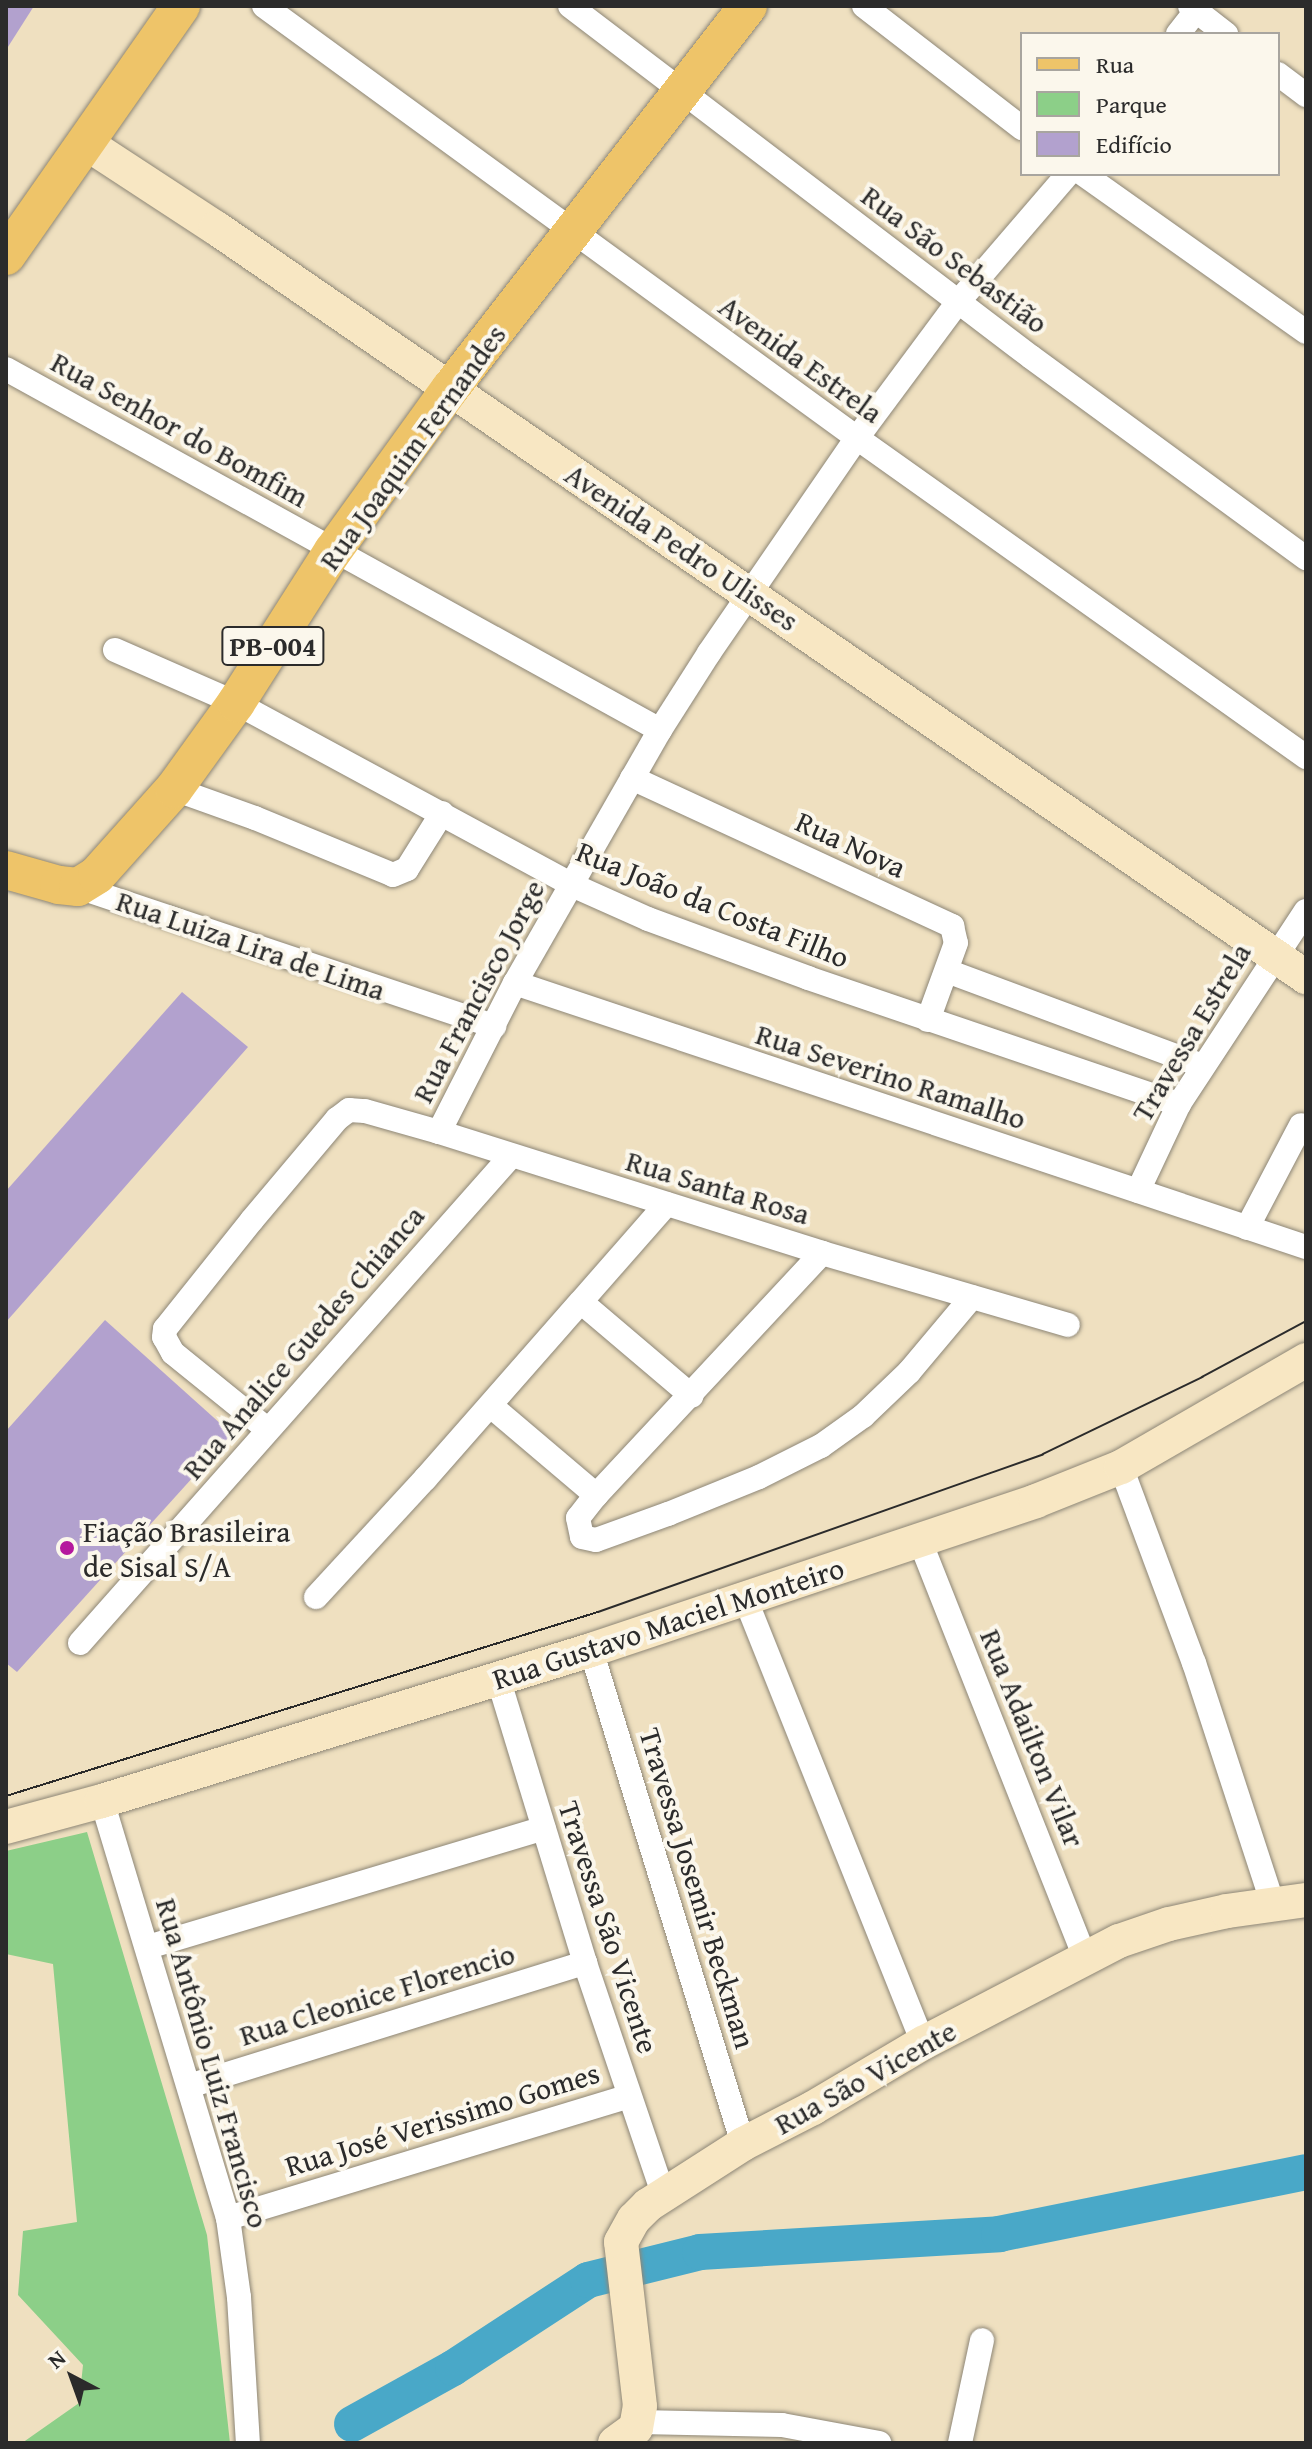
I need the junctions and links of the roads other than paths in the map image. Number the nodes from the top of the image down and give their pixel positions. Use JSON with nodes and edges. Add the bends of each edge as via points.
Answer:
{"nodes":[{"id":1,"x":181,"y":6,"type":"edge"},
{"id":2,"x":264,"y":6,"type":"edge"},
{"id":3,"x":570,"y":6,"type":"edge"},
{"id":4,"x":748,"y":6,"type":"edge"},
{"id":5,"x":864,"y":6,"type":"edge"},
{"id":6,"x":1193,"y":8,"type":"edge"},
{"id":7,"x":1179,"y":32,"type":"edge"},
{"id":8,"x":1223,"y":32,"type":"edge"},
{"id":9,"x":1280,"y":76,"type":"edge"},
{"id":10,"x":681,"y":92,"type":"junction"},
{"id":11,"x":1306,"y":95,"type":"edge"},
{"id":12,"x":1020,"y":126,"type":"edge"},
{"id":13,"x":86,"y":143,"type":"junction"},
{"id":14,"x":1066,"y":176,"type":"edge"},
{"id":15,"x":1086,"y":176,"type":"edge"},
{"id":16,"x":574,"y":234,"type":"junction"},
{"id":17,"x":6,"y":256,"type":"edge"},
{"id":18,"x":958,"y":302,"type":"junction"},
{"id":19,"x":1306,"y":332,"type":"edge"},
{"id":20,"x":6,"y":369,"type":"edge"},
{"id":21,"x":450,"y":389,"type":"junction"},
{"id":22,"x":857,"y":438,"type":"junction"},
{"id":23,"x":333,"y":551,"type":"junction"},
{"id":24,"x":1306,"y":558,"type":"edge"},
{"id":25,"x":750,"y":593,"type":"junction"},
{"id":26,"x":115,"y":650,"type":"dead end"},
{"id":27,"x":236,"y":703,"type":"junction"},
{"id":28,"x":660,"y":730,"type":"junction"},
{"id":29,"x":1306,"y":757,"type":"edge"},
{"id":30,"x":632,"y":778,"type":"junction"},
{"id":31,"x":174,"y":789,"type":"junction"},
{"id":32,"x":442,"y":813,"type":"junction"},
{"id":33,"x":6,"y":870,"type":"edge"},
{"id":34,"x":572,"y":885,"type":"junction"},
{"id":35,"x":78,"y":887,"type":"junction"},
{"id":36,"x":1306,"y":911,"type":"edge"},
{"id":37,"x":1274,"y":957,"type":"junction"},
{"id":38,"x":947,"y":971,"type":"junction"},
{"id":39,"x":1306,"y":977,"type":"edge"},
{"id":40,"x":515,"y":983,"type":"junction"},
{"id":41,"x":928,"y":1020,"type":"junction"},
{"id":42,"x":494,"y":1026,"type":"junction"},
{"id":43,"x":1202,"y":1066,"type":"junction"},
{"id":44,"x":1179,"y":1104,"type":"junction"},
{"id":45,"x":1301,"y":1125,"type":"dead end"},
{"id":46,"x":439,"y":1132,"type":"junction"},
{"id":47,"x":511,"y":1156,"type":"junction"},
{"id":48,"x":1138,"y":1191,"type":"junction"},
{"id":49,"x":667,"y":1204,"type":"junction"},
{"id":50,"x":1247,"y":1228,"type":"junction"},
{"id":51,"x":1306,"y":1247,"type":"edge"},
{"id":52,"x":822,"y":1253,"type":"junction"},
{"id":53,"x":972,"y":1297,"type":"junction"},
{"id":54,"x":581,"y":1302,"type":"junction"},
{"id":55,"x":1068,"y":1325,"type":"dead end"},
{"id":56,"x":1306,"y":1360,"type":"edge"},
{"id":57,"x":692,"y":1396,"type":"junction"},
{"id":58,"x":491,"y":1406,"type":"junction"},
{"id":59,"x":267,"y":1429,"type":"junction"},
{"id":60,"x":1121,"y":1467,"type":"junction"},
{"id":61,"x":596,"y":1495,"type":"junction"},
{"id":62,"x":920,"y":1541,"type":"junction"},
{"id":63,"x":316,"y":1597,"type":"dead end"},
{"id":64,"x":745,"y":1598,"type":"junction"},
{"id":65,"x":80,"y":1643,"type":"dead end"},
{"id":66,"x":591,"y":1650,"type":"junction"},
{"id":67,"x":498,"y":1678,"type":"junction"},
{"id":68,"x":102,"y":1801,"type":"junction"},
{"id":69,"x":6,"y":1827,"type":"edge"},
{"id":70,"x":544,"y":1828,"type":"junction"},
{"id":71,"x":1306,"y":1900,"type":"edge"},
{"id":72,"x":1273,"y":1904,"type":"junction"},
{"id":73,"x":148,"y":1947,"type":"junction"},
{"id":74,"x":1085,"y":1958,"type":"junction"},
{"id":75,"x":585,"y":1963,"type":"junction"},
{"id":76,"x":923,"y":2043,"type":"junction"},
{"id":77,"x":189,"y":2086,"type":"junction"},
{"id":78,"x":629,"y":2096,"type":"junction"},
{"id":79,"x":743,"y":2144,"type":"junction"},
{"id":80,"x":663,"y":2194,"type":"junction"},
{"id":81,"x":228,"y":2218,"type":"junction"},
{"id":82,"x":982,"y":2340,"type":"dead end"},
{"id":83,"x":627,"y":2432,"type":"edge"},
{"id":84,"x":783,"y":2434,"type":"edge"},
{"id":85,"x":248,"y":2443,"type":"edge"},
{"id":86,"x":879,"y":2443,"type":"edge"},
{"id":87,"x":960,"y":2443,"type":"edge"}],
"edges":[{"from":1,"to":13,"type":"main road"},
{"from":2,"to":16,"type":"street","name":"Avenida Estrela"},
{"from":3,"to":10,"type":"street","name":"Rua São Sebastião"},
{"from":4,"to":10,"type":"main road","name":"Rua Joaquim Fernandes","number":"PB-004"},
{"from":5,"to":12,"type":"street"},
{"from":6,"to":7,"type":"street"},
{"from":6,"to":8,"type":"street"},
{"from":9,"to":11,"type":"street"},
{"from":10,"to":16,"type":"main road","name":"Rua Joaquim Fernandes","number":"PB-004"},
{"from":10,"to":18,"type":"street","name":"Rua São Sebastião"},
{"from":13,"to":17,"type":"main road"},
{"from":13,"to":21,"type":"street","name":"Avenida Pedro Ulisses"},
{"from":14,"to":18,"type":"street","name":"Rua Francisco Jorge"},
{"from":15,"to":19,"type":"street"},
{"from":16,"to":21,"type":"main road","name":"Rua Joaquim Fernandes","number":"PB-004"},
{"from":16,"to":22,"type":"street","name":"Avenida Estrela"},
{"from":18,"to":22,"type":"street","name":"Rua Francisco Jorge"},
{"from":18,"to":24,"type":"street","name":"Rua São Sebastião"},
{"from":20,"to":23,"type":"street","name":"Rua Senhor do Bomfim"},
{"from":21,"to":23,"type":"main road","name":"Rua Joaquim Fernandes","number":"PB-004"},
{"from":21,"to":25,"type":"street","name":"Avenida Pedro Ulisses"},
{"from":22,"to":25,"type":"street","name":"Rua Francisco Jorge"},
{"from":22,"to":29,"type":"street","name":"Avenida Estrela"},
{"from":23,"to":27,"type":"main road","name":"Rua Joaquim Fernandes","number":"PB-004"},
{"from":23,"to":28,"type":"street","name":"Rua Senhor do Bomfim"},
{"from":25,"to":28,"type":"street","name":"Rua Francisco Jorge"},
{"from":25,"to":37,"type":"street","name":"Avenida Pedro Ulisses"},
{"from":26,"to":27,"type":"street","name":"Rua João da Costa Filho"},
{"from":27,"to":31,"type":"main road","name":"Rua Joaquim Fernandes","number":"PB-004"},
{"from":27,"to":32,"type":"street","name":"Rua João da Costa Filho"},
{"from":28,"to":30,"type":"street","name":"Rua Francisco Jorge"},
{"from":30,"to":34,"type":"street","name":"Rua Francisco Jorge"},
{"from":30,"to":38,"type":"street","name":"Rua Nova","via":[[952,926],[956,943]]},
{"from":31,"to":32,"type":"street","via":[[393,875],[407,869]]},
{"from":31,"to":35,"type":"main road","name":"Rua Joaquim Fernandes","number":"PB-004","via":[[97,875]]},
{"from":32,"to":34,"type":"street","name":"Rua João da Costa Filho"},
{"from":33,"to":35,"type":"main road","name":"Rua Luiza Lira de Lima"},
{"from":34,"to":40,"type":"street","name":"Rua Francisco Jorge"},
{"from":34,"to":41,"type":"street","name":"Rua João da Costa Filho","via":[[648,919]]},
{"from":35,"to":42,"type":"street","name":"Rua Luiza Lira de Lima"},
{"from":36,"to":37,"type":"street","name":"Travessa Estrela"},
{"from":37,"to":39,"type":"street","name":"Avenida Pedro Ulisses"},
{"from":37,"to":43,"type":"street","name":"Travessa Estrela"},
{"from":38,"to":41,"type":"street","name":"Rua Nova"},
{"from":38,"to":43,"type":"street"},
{"from":40,"to":42,"type":"street","name":"Rua Francisco Jorge"},
{"from":40,"to":48,"type":"street","name":"Rua Severino Ramalho"},
{"from":41,"to":44,"type":"street","name":"Rua João da Costa Filho"},
{"from":42,"to":46,"type":"street","name":"Rua Francisco Jorge"},
{"from":43,"to":44,"type":"street","name":"Travessa Estrela"},
{"from":44,"to":48,"type":"street","name":"Travessa Estrela"},
{"from":45,"to":50,"type":"street"},
{"from":46,"to":47,"type":"street","name":"Rua Santa Rosa"},
{"from":46,"to":59,"type":"street","name":"Rua Santa Rosa","via":[[349,1110],[165,1329],[173,1353]]},
{"from":47,"to":49,"type":"street","name":"Rua Santa Rosa"},
{"from":47,"to":59,"type":"street","name":"Rua Analice Guedes Chianca"},
{"from":48,"to":50,"type":"street","name":"Rua Severino Ramalho"},
{"from":49,"to":52,"type":"street","name":"Rua Santa Rosa"},
{"from":49,"to":54,"type":"street"},
{"from":50,"to":51,"type":"street","name":"Rua Severino Ramalho"},
{"from":52,"to":53,"type":"street","name":"Rua Santa Rosa"},
{"from":52,"to":57,"type":"street"},
{"from":53,"to":55,"type":"street","name":"Rua Santa Rosa"},
{"from":53,"to":61,"type":"street","via":[[909,1372],[863,1416],[821,1446],[668,1514],[589,1540],[577,1524]]},
{"from":54,"to":57,"type":"street"},
{"from":54,"to":58,"type":"street"},
{"from":56,"to":60,"type":"street","name":"Rua Gustavo Maciel Monteiro"},
{"from":57,"to":61,"type":"street"},
{"from":58,"to":61,"type":"street"},
{"from":58,"to":63,"type":"street"},
{"from":59,"to":65,"type":"street","name":"Rua Analice Guedes Chianca"},
{"from":60,"to":62,"type":"street","name":"Rua Gustavo Maciel Monteiro"},
{"from":60,"to":72,"type":"street","via":[[1194,1663]]},
{"from":62,"to":64,"type":"street","name":"Rua Gustavo Maciel Monteiro"},
{"from":62,"to":74,"type":"street","name":"Rua Adailton Vilar"},
{"from":64,"to":66,"type":"street","name":"Rua Gustavo Maciel Monteiro"},
{"from":64,"to":76,"type":"street"},
{"from":66,"to":67,"type":"street","name":"Rua Gustavo Maciel Monteiro"},
{"from":66,"to":79,"type":"street","name":"Travessa Josemir Beckman"},
{"from":67,"to":68,"type":"street","name":"Rua Gustavo Maciel Monteiro"},
{"from":67,"to":70,"type":"street","name":"Travessa São Vicente"},
{"from":68,"to":69,"type":"street","name":"Rua Gustavo Maciel Monteiro"},
{"from":68,"to":73,"type":"street","name":"Rua Antônio Luiz Francisco"},
{"from":70,"to":73,"type":"street"},
{"from":70,"to":75,"type":"street","name":"Travessa São Vicente"},
{"from":71,"to":72,"type":"street","name":"Rua São Vicente"},
{"from":72,"to":74,"type":"street","name":"Rua São Vicente","via":[[1169,1924]]},
{"from":73,"to":77,"type":"street","name":"Rua Antônio Luiz Francisco"},
{"from":74,"to":76,"type":"street","name":"Rua São Vicente"},
{"from":75,"to":77,"type":"street","name":"Rua Cleonice Florencio"},
{"from":75,"to":78,"type":"street","name":"Travessa São Vicente"},
{"from":76,"to":79,"type":"street","name":"Rua São Vicente"},
{"from":77,"to":81,"type":"street","name":"Rua Antônio Luiz Francisco"},
{"from":78,"to":80,"type":"street","name":"Travessa São Vicente"},
{"from":78,"to":81,"type":"street","name":"Rua José Verissimo Gomes"},
{"from":79,"to":80,"type":"street","name":"Rua São Vicente"},
{"from":80,"to":83,"type":"street","name":"Rua São Vicente","via":[[626,2231],[622,2266],[640,2406]]},
{"from":81,"to":85,"type":"street","name":"Rua Antônio Luiz Francisco"},
{"from":82,"to":87,"type":"street"},
{"from":83,"to":84,"type":"street"},
{"from":84,"to":86,"type":"street"}]}
